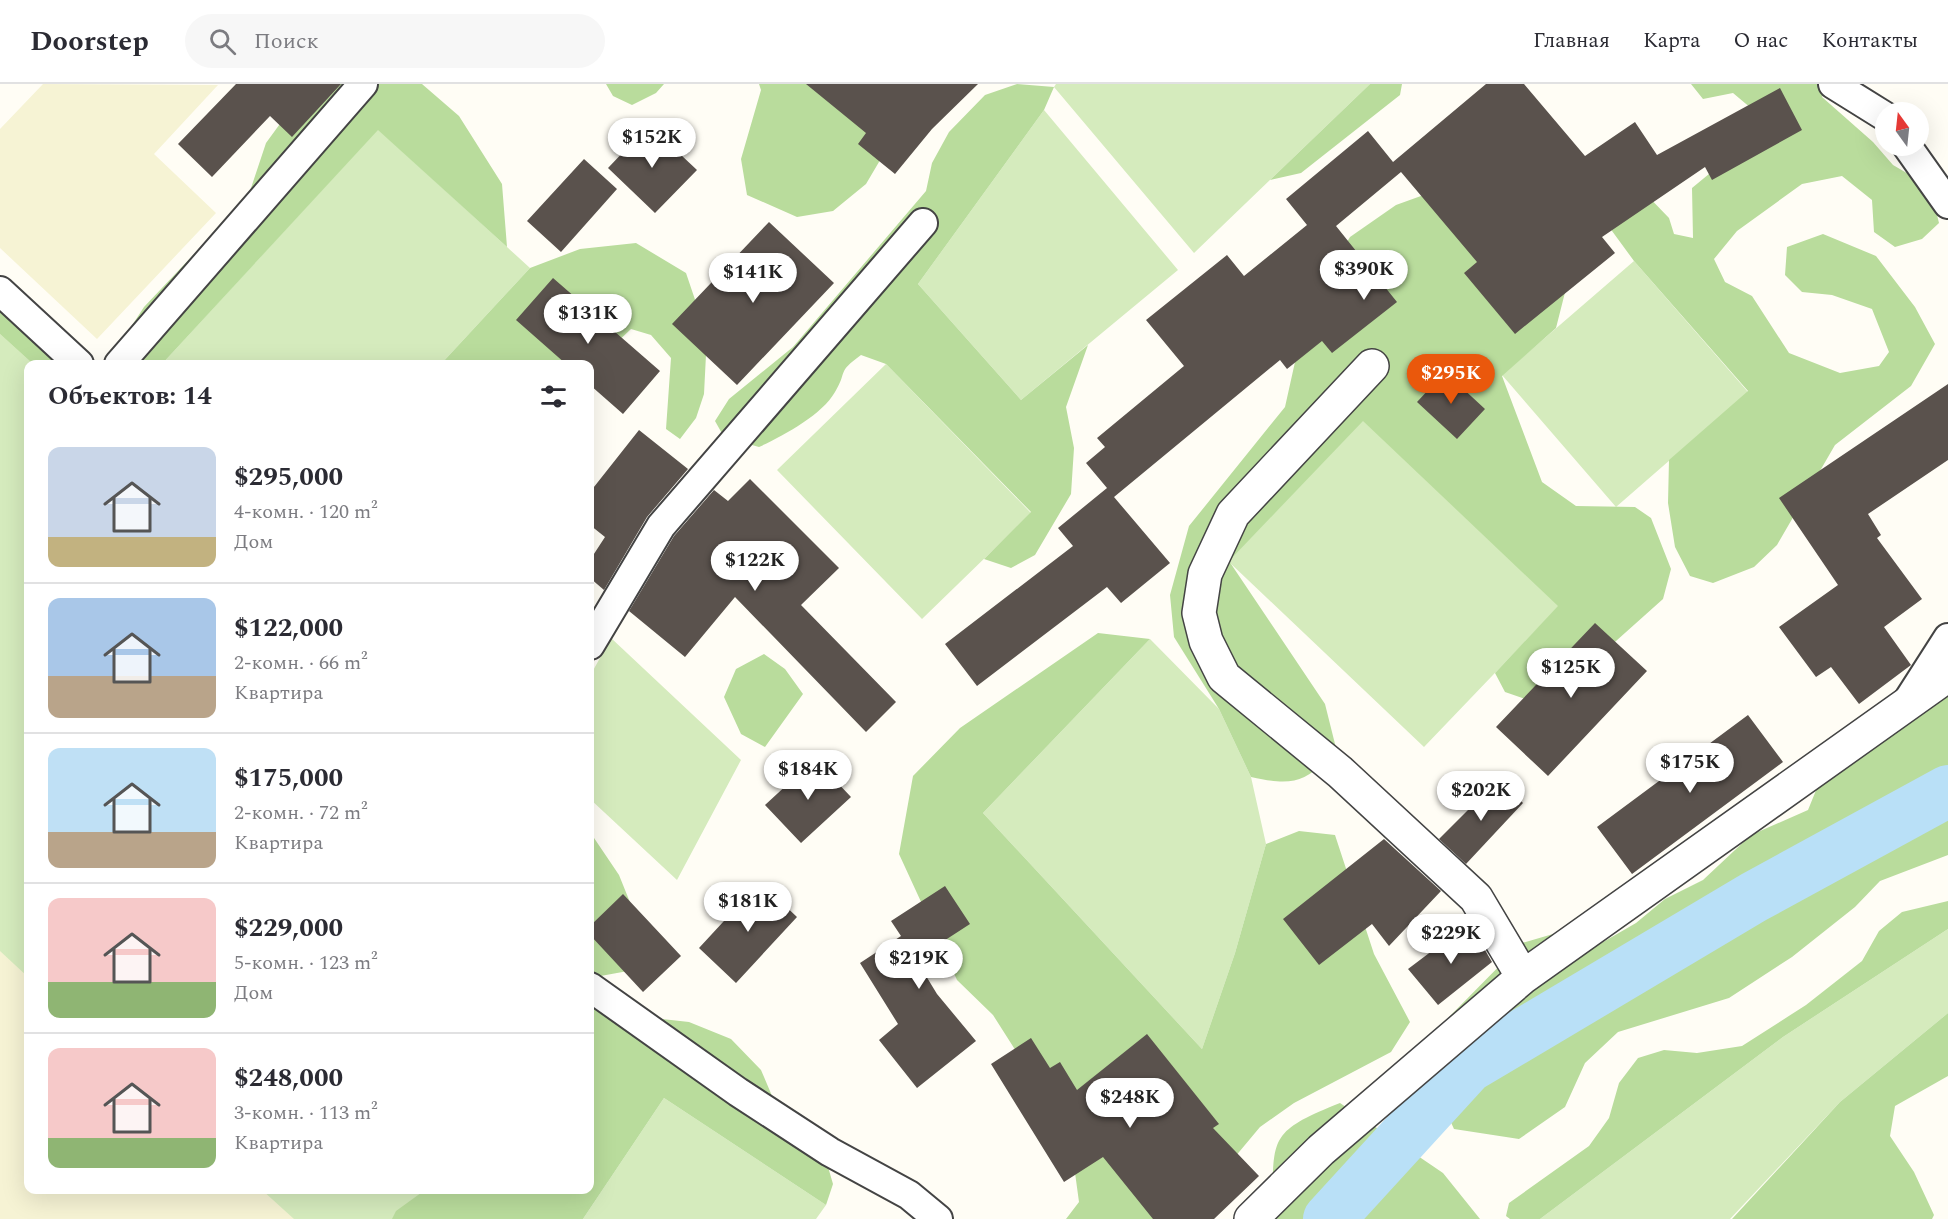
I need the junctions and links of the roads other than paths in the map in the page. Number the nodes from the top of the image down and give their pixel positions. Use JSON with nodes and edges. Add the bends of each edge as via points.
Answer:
{"nodes":[{"id":1,"x":363,"y":84,"type":"edge"},
{"id":2,"x":1833,"y":84,"type":"edge"},
{"id":3,"x":1875,"y":110,"type":"edge"},
{"id":4,"x":1913,"y":156,"type":"edge"},
{"id":5,"x":1948,"y":204,"type":"edge"},
{"id":6,"x":923,"y":223,"type":"dead end"},
{"id":7,"x":0,"y":291,"type":"edge"},
{"id":8,"x":75,"y":360,"type":"edge"},
{"id":9,"x":122,"y":360,"type":"edge"},
{"id":10,"x":1372,"y":366,"type":"dead end"},
{"id":11,"x":594,"y":638,"type":"edge"},
{"id":12,"x":1948,"y":638,"type":"edge"},
{"id":13,"x":1948,"y":675,"type":"edge"},
{"id":14,"x":1901,"y":710,"type":"junction"},
{"id":15,"x":1523,"y":976,"type":"junction"},
{"id":16,"x":594,"y":990,"type":"edge"},
{"id":17,"x":938,"y":1219,"type":"edge"},
{"id":18,"x":1251,"y":1219,"type":"edge"}],
"edges":[{"from":1,"to":9,"type":"lane"},
{"from":2,"to":3,"type":"lane"},
{"from":4,"to":5,"type":"lane"},
{"from":6,"to":11,"type":"lane","via":[[661,526]]},
{"from":7,"to":8,"type":"lane"},
{"from":10,"to":15,"type":"street","via":[[1233,514],[1205,574],[1199,613],[1206,641],[1224,677],[1340,772],[1476,898]]},
{"from":12,"to":14,"type":"lane"},
{"from":13,"to":14,"type":"street"},
{"from":14,"to":15,"type":"street"},
{"from":15,"to":18,"type":"street","via":[[1321,1150]]},
{"from":16,"to":17,"type":"lane","via":[[738,1092],[830,1152],[909,1195]]}]}
